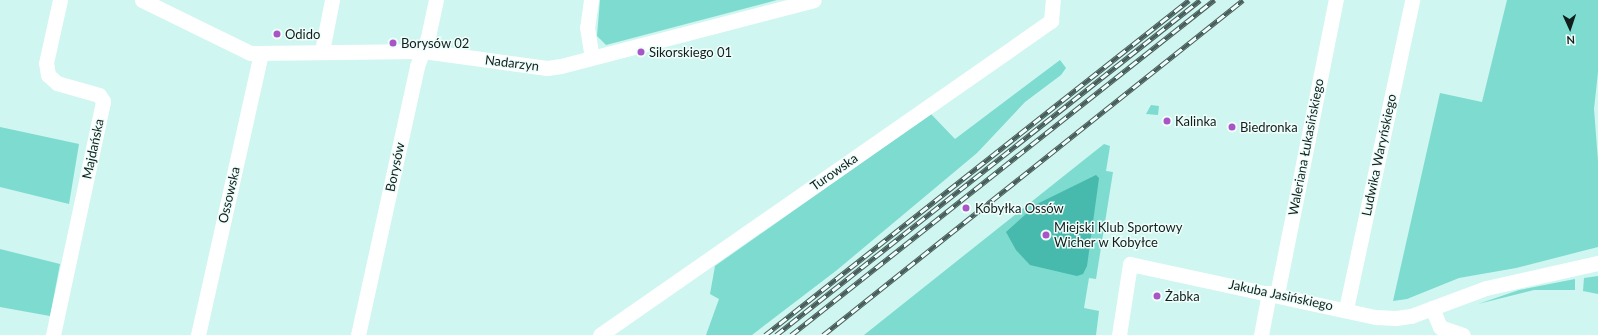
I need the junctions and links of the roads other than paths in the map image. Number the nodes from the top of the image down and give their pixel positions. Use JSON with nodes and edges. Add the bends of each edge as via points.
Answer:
{"nodes":[{"id":1,"x":60,"y":0,"type":"edge"},
{"id":2,"x":142,"y":0,"type":"edge"},
{"id":3,"x":332,"y":0,"type":"edge"},
{"id":4,"x":436,"y":0,"type":"edge"},
{"id":5,"x":590,"y":0,"type":"edge"},
{"id":6,"x":814,"y":0,"type":"edge"},
{"id":7,"x":1053,"y":0,"type":"edge"},
{"id":8,"x":1336,"y":0,"type":"edge"},
{"id":9,"x":1412,"y":0,"type":"edge"},
{"id":10,"x":322,"y":51,"type":"junction"},
{"id":11,"x":423,"y":51,"type":"junction"},
{"id":12,"x":261,"y":54,"type":"junction"},
{"id":13,"x":592,"y":58,"type":"junction"},
{"id":14,"x":1594,"y":266,"type":"edge"},
{"id":15,"x":1273,"y":294,"type":"junction"},
{"id":16,"x":1432,"y":308,"type":"junction"},
{"id":17,"x":1346,"y":309,"type":"junction"},
{"id":18,"x":53,"y":335,"type":"edge"},
{"id":19,"x":198,"y":335,"type":"edge"},
{"id":20,"x":358,"y":335,"type":"edge"},
{"id":21,"x":600,"y":335,"type":"edge"},
{"id":22,"x":1119,"y":335,"type":"edge"},
{"id":23,"x":1261,"y":335,"type":"edge"},
{"id":24,"x":1463,"y":335,"type":"edge"}],
"edges":[{"from":1,"to":18,"type":"street","name":"Majdańska","via":[[46,63],[48,75],[57,83],[100,95],[103,101]]},
{"from":2,"to":12,"type":"street","name":"Nadarzyn","via":[[238,49]]},
{"from":3,"to":10,"type":"street"},
{"from":4,"to":11,"type":"street","name":"Borysów"},
{"from":5,"to":13,"type":"street","via":[[587,27]]},
{"from":6,"to":13,"type":"street","name":"Nadarzyn"},
{"from":7,"to":21,"type":"street","name":"Turowska","via":[[1051,21]]},
{"from":8,"to":15,"type":"street","name":"Waleriana Łukasińskiego"},
{"from":9,"to":17,"type":"street","name":"Ludwika Waryńskiego"},
{"from":10,"to":11,"type":"street","name":"Nadarzyn"},
{"from":10,"to":12,"type":"street","name":"Nadarzyn"},
{"from":11,"to":13,"type":"street","name":"Nadarzyn","via":[[547,68]]},
{"from":11,"to":20,"type":"street","name":"Borysów","via":[[417,66]]},
{"from":12,"to":19,"type":"street","name":"Ossowska"},
{"from":14,"to":16,"type":"street","name":"Jakuba Jasińskiego","via":[[1486,288]]},
{"from":15,"to":17,"type":"street","name":"Jakuba Jasińskiego"},
{"from":15,"to":22,"type":"street","name":"Jakuba Jasińskiego","via":[[1130,264]]},
{"from":15,"to":23,"type":"street","name":"Waleriana Łukasińskiego"},
{"from":16,"to":17,"type":"street","name":"Jakuba Jasińskiego","via":[[1396,318],[1376,317]]},
{"from":16,"to":24,"type":"street","via":[[1440,327]]}]}
